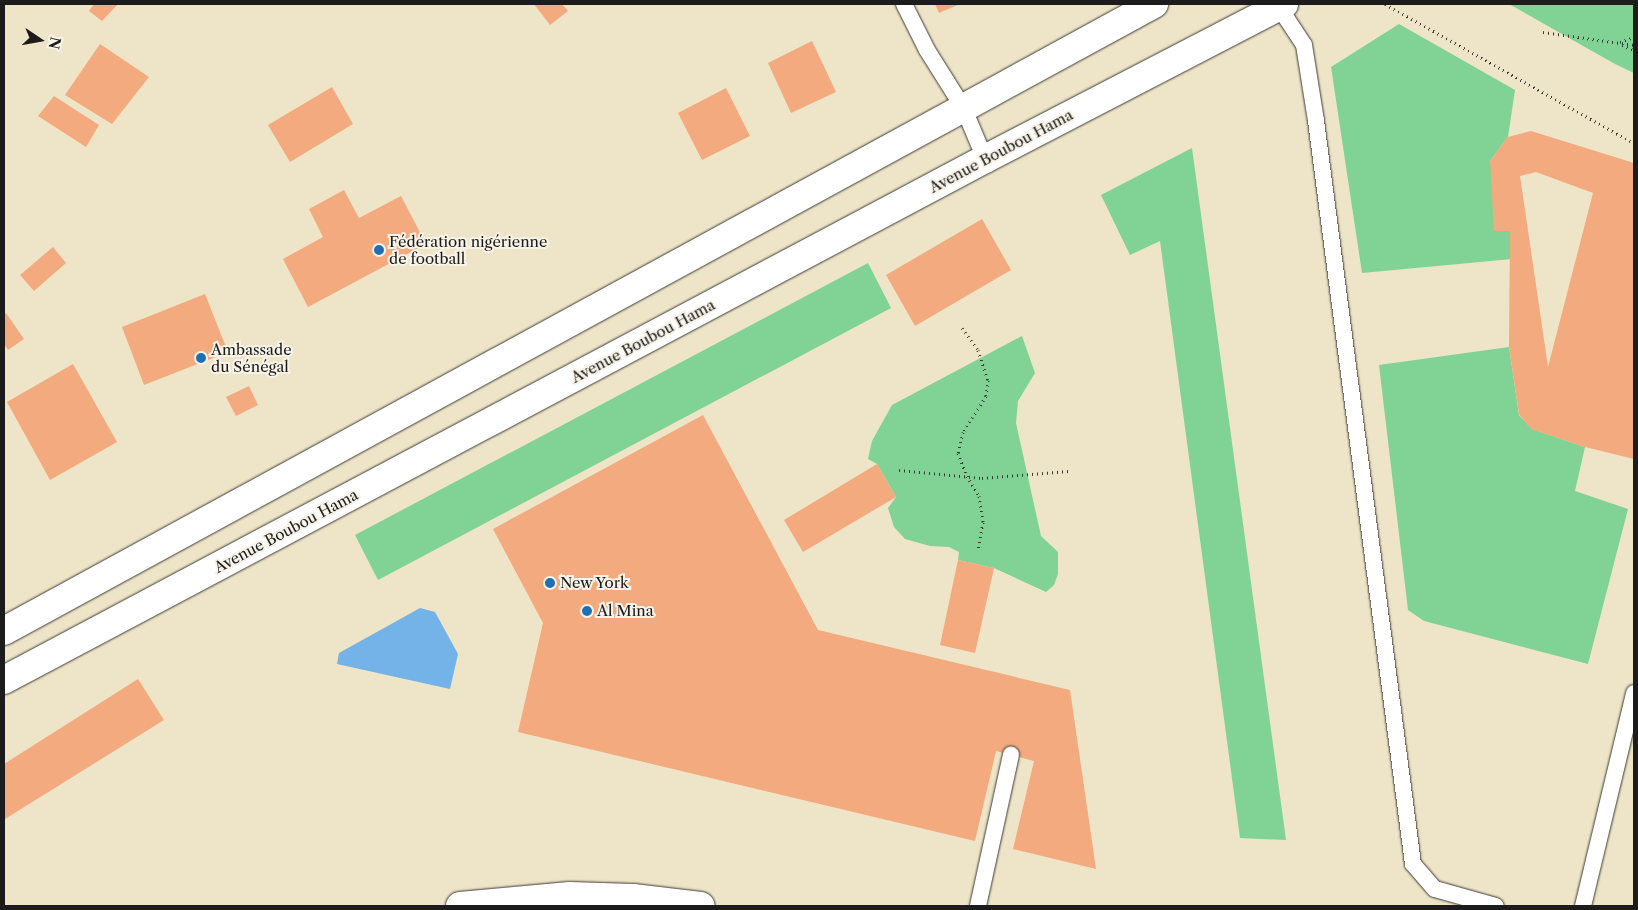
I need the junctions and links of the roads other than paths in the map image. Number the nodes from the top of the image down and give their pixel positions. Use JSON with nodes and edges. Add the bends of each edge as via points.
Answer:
{"nodes":[{"id":1,"x":904,"y":4,"type":"edge"},
{"id":2,"x":1154,"y":4,"type":"edge"},
{"id":3,"x":1280,"y":5,"type":"edge"},
{"id":4,"x":964,"y":109,"type":"junction"},
{"id":5,"x":985,"y":159,"type":"junction"},
{"id":6,"x":4,"y":631,"type":"edge"},
{"id":7,"x":7,"y":680,"type":"edge"},
{"id":8,"x":1634,"y":693,"type":"edge"},
{"id":9,"x":1011,"y":755,"type":"dead end"},
{"id":10,"x":571,"y":901,"type":"edge"},
{"id":11,"x":460,"y":906,"type":"edge"},
{"id":12,"x":696,"y":906,"type":"edge"},
{"id":13,"x":978,"y":906,"type":"edge"},
{"id":14,"x":1496,"y":906,"type":"edge"},
{"id":15,"x":1583,"y":906,"type":"edge"}],
"edges":[{"from":1,"to":4,"type":"lane","via":[[927,50]]},
{"from":2,"to":4,"type":"main road"},
{"from":3,"to":5,"type":"main road","name":"Avenue Boubou Hama"},
{"from":3,"to":14,"type":"lane","via":[[1304,45],[1316,121],[1413,864],[1435,889]]},
{"from":4,"to":5,"type":"lane"},
{"from":4,"to":6,"type":"main road"},
{"from":5,"to":7,"type":"main road","name":"Avenue Boubou Hama"},
{"from":8,"to":15,"type":"lane"},
{"from":9,"to":13,"type":"lane"},
{"from":10,"to":11,"type":"main road"},
{"from":10,"to":12,"type":"main road","via":[[633,898]]}]}
